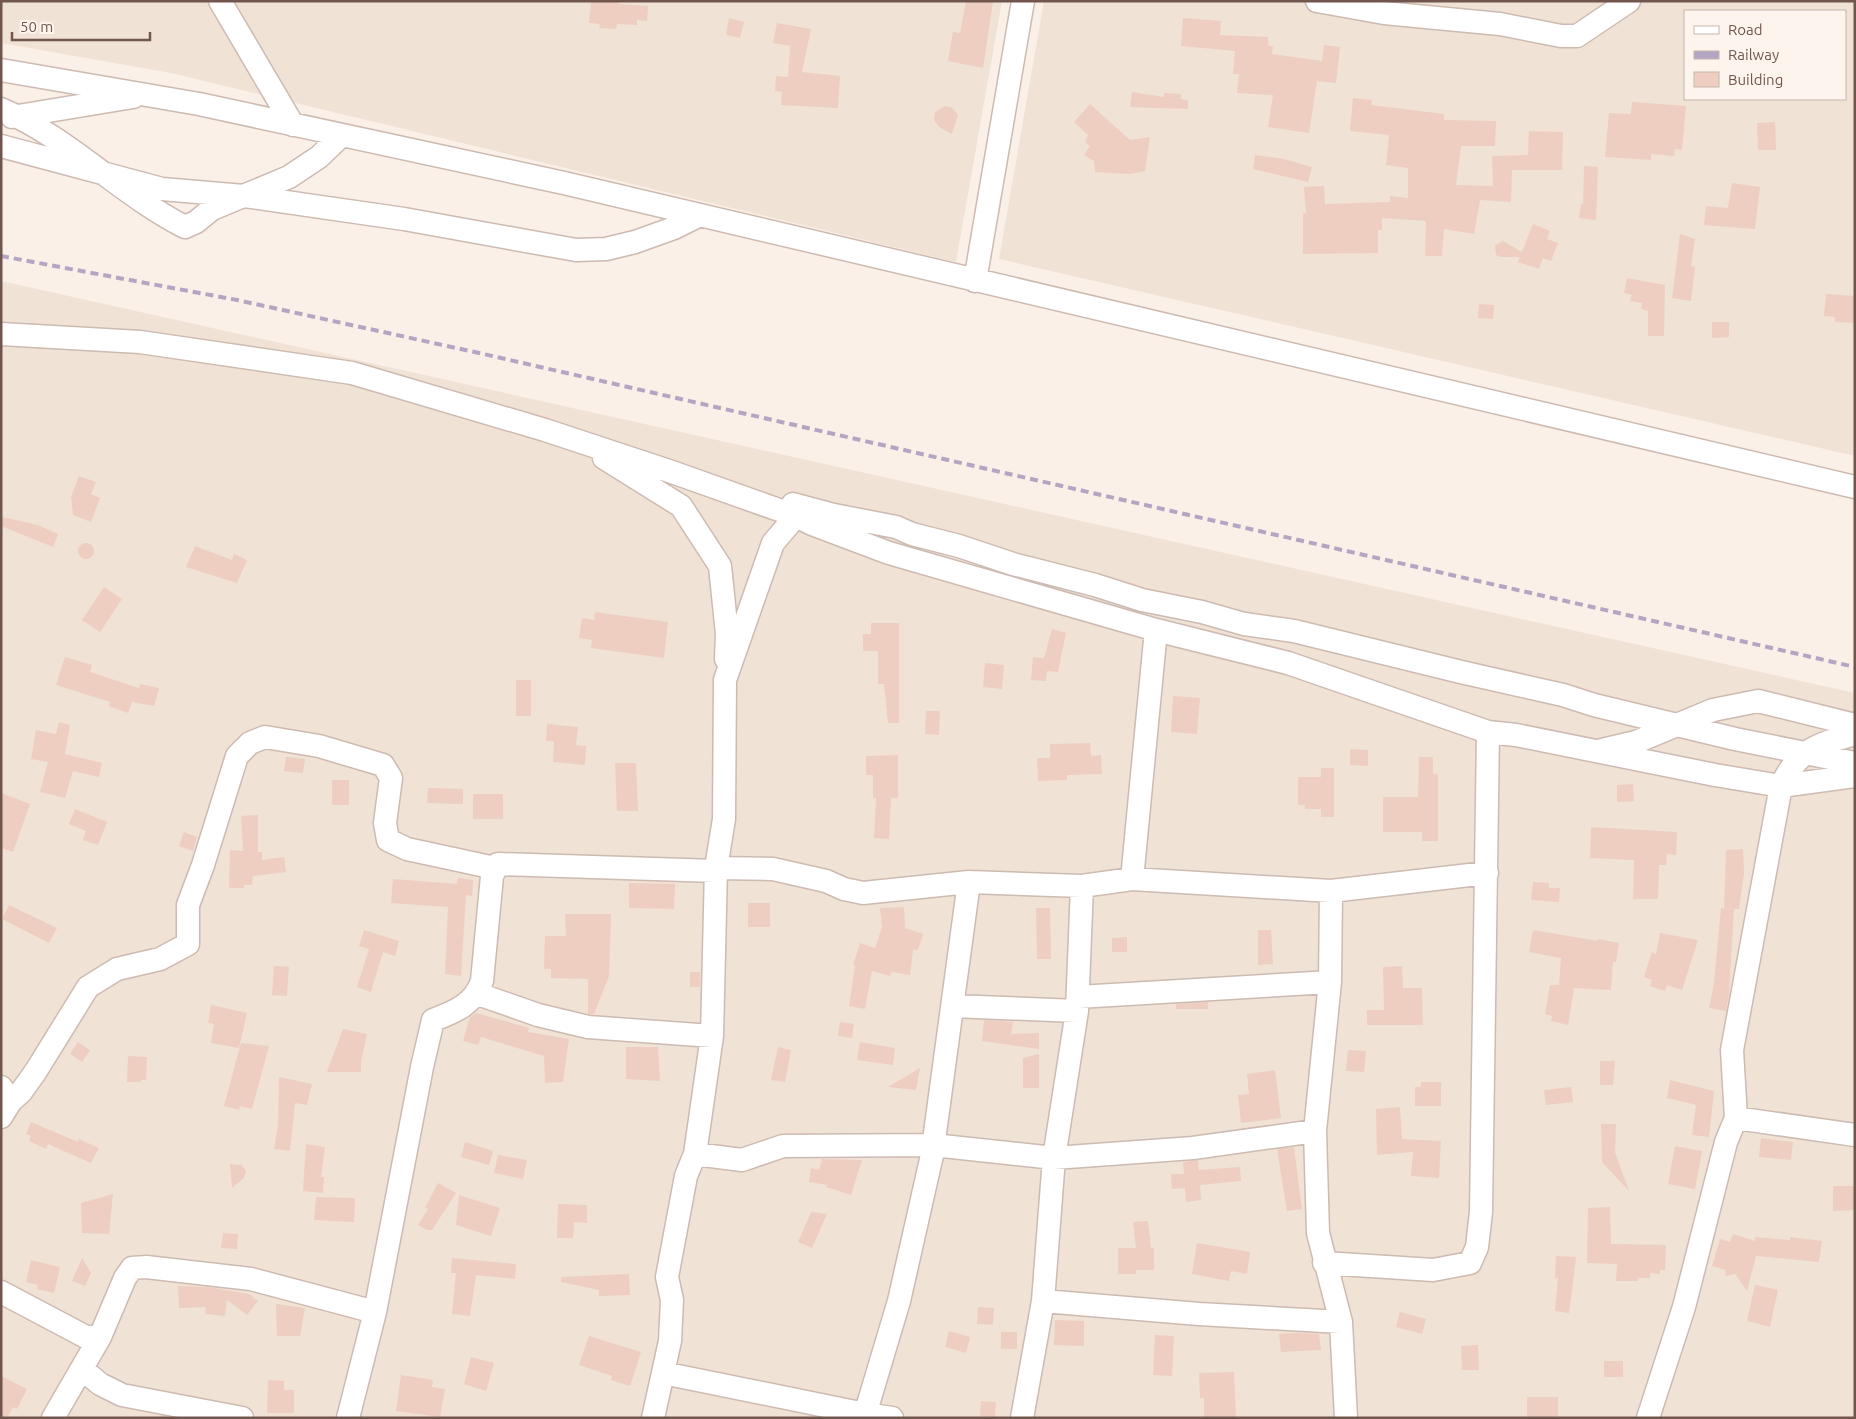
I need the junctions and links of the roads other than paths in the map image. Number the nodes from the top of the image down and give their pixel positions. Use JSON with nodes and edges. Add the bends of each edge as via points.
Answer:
{"nodes":[{"id":1,"x":220,"y":1,"type":"edge"},
{"id":2,"x":1023,"y":1,"type":"edge"},
{"id":3,"x":1317,"y":1,"type":"edge"},
{"id":4,"x":1628,"y":1,"type":"edge"},
{"id":5,"x":1,"y":70,"type":"edge"},
{"id":6,"x":149,"y":94,"type":"junction"},
{"id":7,"x":7,"y":115,"type":"edge"},
{"id":8,"x":293,"y":125,"type":"junction"},
{"id":9,"x":341,"y":136,"type":"junction"},
{"id":10,"x":1,"y":146,"type":"edge"},
{"id":11,"x":104,"y":174,"type":"junction"},
{"id":12,"x":244,"y":196,"type":"junction"},
{"id":13,"x":700,"y":215,"type":"junction"},
{"id":14,"x":975,"y":281,"type":"junction"},
{"id":15,"x":1,"y":334,"type":"edge"},
{"id":16,"x":582,"y":442,"type":"junction"},
{"id":17,"x":1855,"y":487,"type":"edge"},
{"id":18,"x":751,"y":499,"type":"junction"},
{"id":19,"x":796,"y":516,"type":"junction"},
{"id":20,"x":1156,"y":630,"type":"junction"},
{"id":21,"x":725,"y":680,"type":"junction"},
{"id":22,"x":1677,"y":725,"type":"junction"},
{"id":23,"x":1855,"y":725,"type":"edge"},
{"id":24,"x":1488,"y":732,"type":"junction"},
{"id":25,"x":1855,"y":734,"type":"edge"},
{"id":26,"x":1597,"y":751,"type":"junction"},
{"id":27,"x":1804,"y":752,"type":"junction"},
{"id":28,"x":1855,"y":763,"type":"edge"},
{"id":29,"x":1855,"y":776,"type":"edge"},
{"id":30,"x":1781,"y":786,"type":"junction"},
{"id":31,"x":495,"y":868,"type":"junction"},
{"id":32,"x":716,"y":868,"type":"junction"},
{"id":33,"x":1487,"y":873,"type":"junction"},
{"id":34,"x":1132,"y":879,"type":"junction"},
{"id":35,"x":969,"y":882,"type":"junction"},
{"id":36,"x":1082,"y":886,"type":"junction"},
{"id":37,"x":1331,"y":891,"type":"junction"},
{"id":38,"x":1330,"y":982,"type":"junction"},
{"id":39,"x":478,"y":994,"type":"junction"},
{"id":40,"x":1078,"y":1004,"type":"junction"},
{"id":41,"x":953,"y":1006,"type":"junction"},
{"id":42,"x":712,"y":1036,"type":"junction"},
{"id":43,"x":4,"y":1102,"type":"edge"},
{"id":44,"x":1736,"y":1118,"type":"junction"},
{"id":45,"x":1315,"y":1131,"type":"junction"},
{"id":46,"x":1855,"y":1134,"type":"edge"},
{"id":47,"x":933,"y":1145,"type":"junction"},
{"id":48,"x":694,"y":1154,"type":"junction"},
{"id":49,"x":1054,"y":1158,"type":"junction"},
{"id":50,"x":1324,"y":1262,"type":"junction"},
{"id":51,"x":1,"y":1292,"type":"edge"},
{"id":52,"x":1043,"y":1301,"type":"junction"},
{"id":53,"x":375,"y":1312,"type":"junction"},
{"id":54,"x":1341,"y":1322,"type":"junction"},
{"id":55,"x":100,"y":1337,"type":"junction"},
{"id":56,"x":82,"y":1368,"type":"junction"},
{"id":57,"x":663,"y":1373,"type":"junction"},
{"id":58,"x":864,"y":1416,"type":"edge"},
{"id":59,"x":53,"y":1418,"type":"edge"},
{"id":60,"x":242,"y":1418,"type":"edge"},
{"id":61,"x":348,"y":1418,"type":"edge"},
{"id":62,"x":652,"y":1418,"type":"edge"},
{"id":63,"x":892,"y":1418,"type":"edge"},
{"id":64,"x":1022,"y":1418,"type":"edge"},
{"id":65,"x":1346,"y":1418,"type":"edge"},
{"id":66,"x":1648,"y":1418,"type":"edge"}],
"edges":[{"from":1,"to":8,"type":"street"},
{"from":2,"to":14,"type":"street"},
{"from":3,"to":4,"type":"street","via":[[1392,14],[1500,24],[1561,36],[1576,36]]},
{"from":5,"to":6,"type":"street"},
{"from":6,"to":7,"type":"street"},
{"from":6,"to":8,"type":"street"},
{"from":7,"to":11,"type":"street","via":[[73,150]]},
{"from":8,"to":9,"type":"street"},
{"from":9,"to":12,"type":"street","via":[[319,157],[289,177]]},
{"from":9,"to":13,"type":"street"},
{"from":10,"to":11,"type":"street"},
{"from":11,"to":12,"type":"street","via":[[162,189]]},
{"from":11,"to":12,"type":"street","via":[[153,210],[185,227],[212,209]]},
{"from":12,"to":13,"type":"street","via":[[576,250],[606,249],[635,242]]},
{"from":13,"to":14,"type":"street"},
{"from":14,"to":17,"type":"street"},
{"from":15,"to":16,"type":"street","via":[[140,342],[352,372]]},
{"from":16,"to":18,"type":"street"},
{"from":16,"to":21,"type":"street","via":[[681,506],[720,566],[727,634]]},
{"from":18,"to":19,"type":"street"},
{"from":18,"to":22,"type":"street","via":[[784,501],[896,527],[1142,600],[1244,624],[1294,631]]},
{"from":19,"to":20,"type":"street","via":[[889,553]]},
{"from":19,"to":21,"type":"street","via":[[773,543]]},
{"from":20,"to":24,"type":"street","via":[[1288,663]]},
{"from":20,"to":34,"type":"street"},
{"from":21,"to":32,"type":"street","via":[[724,819]]},
{"from":22,"to":23,"type":"street","via":[[1713,710],[1758,701]]},
{"from":22,"to":26,"type":"street","via":[[1636,742]]},
{"from":22,"to":27,"type":"street"},
{"from":24,"to":26,"type":"street"},
{"from":24,"to":33,"type":"street"},
{"from":25,"to":27,"type":"street"},
{"from":26,"to":30,"type":"street"},
{"from":27,"to":28,"type":"street"},
{"from":27,"to":30,"type":"street","via":[[1790,766]]},
{"from":29,"to":30,"type":"street"},
{"from":30,"to":44,"type":"street","via":[[1732,1050]]},
{"from":31,"to":32,"type":"street","via":[[501,864]]},
{"from":31,"to":39,"type":"street"},
{"from":31,"to":43,"type":"street","via":[[407,850],[388,840],[385,823],[391,778],[383,765],[319,746],[265,737],[250,742],[237,756],[188,905],[188,944],[160,959],[117,969],[88,987],[21,1092]]},
{"from":32,"to":35,"type":"street","via":[[773,869],[826,881],[844,890],[863,894]]},
{"from":32,"to":42,"type":"street"},
{"from":33,"to":37,"type":"street"},
{"from":33,"to":50,"type":"street","via":[[1481,1212],[1477,1247],[1470,1263],[1433,1270]]},
{"from":34,"to":36,"type":"street"},
{"from":34,"to":37,"type":"street"},
{"from":35,"to":36,"type":"street"},
{"from":35,"to":41,"type":"street"},
{"from":36,"to":40,"type":"street"},
{"from":37,"to":38,"type":"street"},
{"from":38,"to":40,"type":"street"},
{"from":38,"to":45,"type":"street"},
{"from":39,"to":42,"type":"street","via":[[538,1015],[588,1027]]},
{"from":39,"to":53,"type":"street","via":[[452,1013],[434,1020]]},
{"from":40,"to":41,"type":"street"},
{"from":40,"to":49,"type":"street"},
{"from":41,"to":47,"type":"street"},
{"from":42,"to":48,"type":"street"},
{"from":44,"to":46,"type":"street"},
{"from":44,"to":66,"type":"street","via":[[1726,1142],[1684,1307]]},
{"from":45,"to":49,"type":"street","via":[[1194,1148]]},
{"from":45,"to":50,"type":"street","via":[[1318,1233]]},
{"from":47,"to":48,"type":"street","via":[[783,1146],[742,1160]]},
{"from":47,"to":49,"type":"street"},
{"from":47,"to":58,"type":"street","via":[[899,1301]]},
{"from":48,"to":57,"type":"street","via":[[686,1176],[667,1277],[672,1300],[670,1341]]},
{"from":49,"to":52,"type":"street"},
{"from":50,"to":54,"type":"street"},
{"from":51,"to":55,"type":"street","via":[[86,1337]]},
{"from":52,"to":54,"type":"street"},
{"from":52,"to":64,"type":"street"},
{"from":53,"to":55,"type":"street","via":[[251,1279],[132,1268]]},
{"from":53,"to":61,"type":"street"},
{"from":54,"to":65,"type":"street"},
{"from":55,"to":56,"type":"street"},
{"from":56,"to":59,"type":"street"},
{"from":56,"to":60,"type":"street","via":[[100,1384],[122,1395]]},
{"from":57,"to":58,"type":"street"},
{"from":57,"to":62,"type":"street"},
{"from":58,"to":63,"type":"street"}]}
